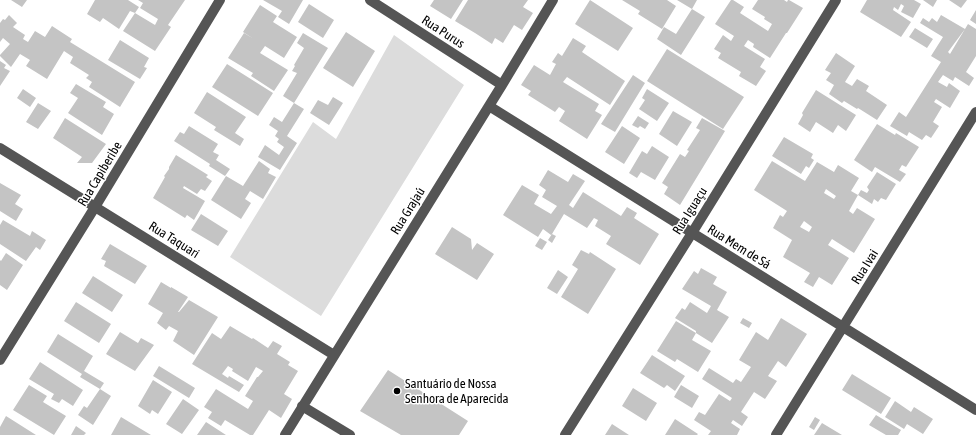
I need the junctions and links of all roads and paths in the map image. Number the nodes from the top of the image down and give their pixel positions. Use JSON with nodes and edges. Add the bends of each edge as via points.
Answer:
{"nodes":[{"id":1,"x":220,"y":0,"type":"edge"},
{"id":2,"x":370,"y":0,"type":"edge"},
{"id":3,"x":553,"y":0,"type":"edge"},
{"id":4,"x":836,"y":0,"type":"edge"},
{"id":5,"x":502,"y":85,"type":"junction"},
{"id":6,"x":489,"y":106,"type":"junction"},
{"id":7,"x":976,"y":112,"type":"edge"},
{"id":8,"x":0,"y":148,"type":"edge"},
{"id":9,"x":95,"y":207,"type":"junction"},
{"id":10,"x":692,"y":233,"type":"junction"},
{"id":11,"x":843,"y":327,"type":"junction"},
{"id":12,"x":334,"y":355,"type":"junction"},
{"id":13,"x":0,"y":360,"type":"edge"},
{"id":14,"x":302,"y":406,"type":"junction"},
{"id":15,"x":976,"y":410,"type":"edge"},
{"id":16,"x":285,"y":435,"type":"edge"},
{"id":17,"x":350,"y":435,"type":"edge"},
{"id":18,"x":565,"y":435,"type":"edge"},
{"id":19,"x":776,"y":435,"type":"edge"}],
"edges":[{"from":1,"to":9,"type":"street","name":"Rua Capiberibe"},
{"from":2,"to":5,"type":"street","name":"Rua Purus"},
{"from":3,"to":5,"type":"street","name":"Rua Grajaú"},
{"from":4,"to":10,"type":"street","name":"Rua Iguaçu"},
{"from":5,"to":6,"type":"street","name":"Rua Grajaú"},
{"from":6,"to":10,"type":"street","name":"Rua Mem de Sá"},
{"from":6,"to":12,"type":"street","name":"Rua Grajaú"},
{"from":7,"to":11,"type":"street","name":"Rua Ivai"},
{"from":8,"to":9,"type":"street","name":"Rua Taquari"},
{"from":9,"to":12,"type":"street","name":"Rua Taquari"},
{"from":9,"to":13,"type":"street","name":"Rua Capiberibe"},
{"from":10,"to":11,"type":"street","name":"Rua Mem de Sá"},
{"from":10,"to":18,"type":"street","name":"Rua Iguaçu"},
{"from":11,"to":15,"type":"street","name":"Rua Mem de Sá"},
{"from":11,"to":19,"type":"street","name":"Rua Ivai"},
{"from":12,"to":14,"type":"street","name":"Rua Grajaú"},
{"from":14,"to":16,"type":"street","name":"Rua Grajaú"},
{"from":14,"to":17,"type":"street"}]}
